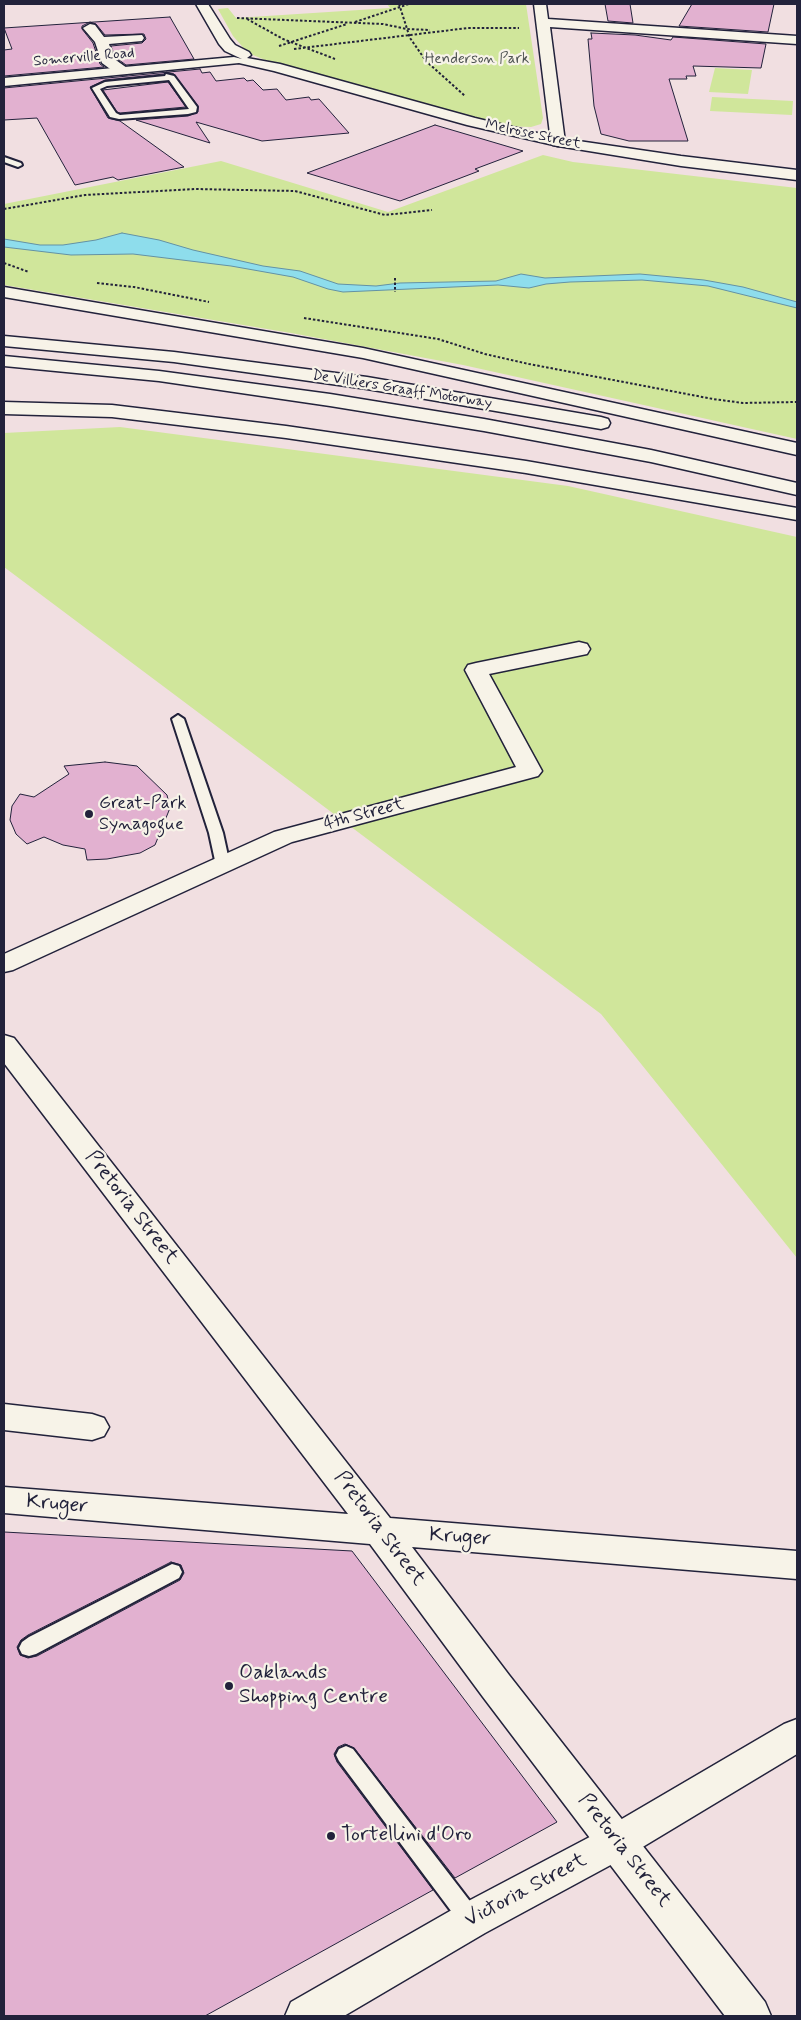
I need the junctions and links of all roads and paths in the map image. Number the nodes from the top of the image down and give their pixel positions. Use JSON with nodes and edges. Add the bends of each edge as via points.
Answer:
{"nodes":[{"id":1,"x":399,"y":4,"type":"edge"},
{"id":2,"x":409,"y":4,"type":"edge"},
{"id":3,"x":540,"y":4,"type":"edge"},
{"id":4,"x":204,"y":8,"type":"edge"},
{"id":5,"x":400,"y":8,"type":"junction"},
{"id":6,"x":543,"y":25,"type":"junction"},
{"id":7,"x":90,"y":28,"type":"dead end"},
{"id":8,"x":407,"y":29,"type":"junction"},
{"id":9,"x":446,"y":30,"type":"junction"},
{"id":10,"x":137,"y":38,"type":"dead end"},
{"id":11,"x":797,"y":40,"type":"edge"},
{"id":12,"x":101,"y":41,"type":"junction"},
{"id":13,"x":241,"y":56,"type":"junction"},
{"id":14,"x":122,"y":71,"type":"junction"},
{"id":15,"x":167,"y":72,"type":"junction"},
{"id":16,"x":4,"y":82,"type":"edge"},
{"id":17,"x":502,"y":130,"type":"junction"},
{"id":18,"x":558,"y":142,"type":"junction"},
{"id":19,"x":4,"y":159,"type":"edge"},
{"id":20,"x":18,"y":165,"type":"dead end"},
{"id":21,"x":797,"y":175,"type":"edge"},
{"id":22,"x":4,"y":208,"type":"edge"},
{"id":23,"x":432,"y":210,"type":"dead end"},
{"id":24,"x":395,"y":278,"type":"dead end"},
{"id":25,"x":4,"y":292,"type":"edge"},
{"id":26,"x":395,"y":292,"type":"dead end"},
{"id":27,"x":4,"y":341,"type":"edge"},
{"id":28,"x":4,"y":361,"type":"edge"},
{"id":29,"x":4,"y":408,"type":"edge"},
{"id":30,"x":112,"y":411,"type":"junction"},
{"id":31,"x":4,"y":425,"type":"edge"},
{"id":32,"x":797,"y":450,"type":"edge"},
{"id":33,"x":797,"y":463,"type":"edge"},
{"id":34,"x":797,"y":489,"type":"edge"},
{"id":35,"x":797,"y":514,"type":"edge"},
{"id":36,"x":579,"y":649,"type":"dead end"},
{"id":37,"x":178,"y":719,"type":"dead end"},
{"id":38,"x":223,"y":865,"type":"junction"},
{"id":39,"x":4,"y":964,"type":"edge"},
{"id":40,"x":4,"y":1044,"type":"edge"},
{"id":41,"x":4,"y":1417,"type":"edge"},
{"id":42,"x":92,"y":1427,"type":"dead end"},
{"id":43,"x":4,"y":1500,"type":"edge"},
{"id":44,"x":380,"y":1532,"type":"junction"},
{"id":45,"x":797,"y":1565,"type":"edge"},
{"id":46,"x":172,"y":1572,"type":"dead end"},
{"id":47,"x":29,"y":1648,"type":"dead end"},
{"id":48,"x":797,"y":1735,"type":"edge"},
{"id":49,"x":346,"y":1755,"type":"dead end"},
{"id":50,"x":618,"y":1842,"type":"junction"},
{"id":51,"x":471,"y":1920,"type":"junction"},
{"id":52,"x":306,"y":2016,"type":"edge"},
{"id":53,"x":750,"y":2016,"type":"edge"}],
"edges":[{"from":1,"to":5,"type":"path"},
{"from":2,"to":5,"type":"path"},
{"from":3,"to":6,"type":"main road"},
{"from":4,"to":8,"type":"path","via":[[256,20],[383,24]]},
{"from":4,"to":13,"type":"main road"},
{"from":5,"to":8,"type":"path"},
{"from":5,"to":13,"type":"path"},
{"from":6,"to":9,"type":"path"},
{"from":6,"to":11,"type":"main road"},
{"from":6,"to":18,"type":"main road"},
{"from":7,"to":12,"type":"main road"},
{"from":8,"to":9,"type":"path"},
{"from":8,"to":17,"type":"path","via":[[426,62]]},
{"from":9,"to":13,"type":"path"},
{"from":10,"to":12,"type":"main road"},
{"from":12,"to":14,"type":"main road","via":[[107,60]]},
{"from":13,"to":15,"type":"main road","name":"Somerville Road"},
{"from":13,"to":17,"type":"main road","name":"Melrose Street"},
{"from":14,"to":15,"type":"main road","name":"Somerville Road"},
{"from":14,"to":16,"type":"main road","name":"Somerville Road"},
{"from":15,"to":15,"type":"lane","via":[[193,110],[119,117],[114,115],[96,88]]},
{"from":17,"to":18,"type":"main road","name":"Melrose Street"},
{"from":18,"to":21,"type":"main road","name":"Melrose Street"},
{"from":19,"to":20,"type":"lane"},
{"from":22,"to":23,"type":"path","via":[[85,195],[195,189],[295,191],[385,215]]},
{"from":24,"to":26,"type":"path"},
{"from":25,"to":32,"type":"main road","via":[[363,353]]},
{"from":27,"to":33,"type":"main road","name":"De Villiers Graaff Motorway","via":[[174,357],[367,383],[603,423]]},
{"from":28,"to":34,"type":"main road","via":[[212,382],[484,424],[641,454]]},
{"from":29,"to":30,"type":"main road"},
{"from":30,"to":31,"type":"main road"},
{"from":30,"to":35,"type":"main road","via":[[286,432],[526,467]]},
{"from":36,"to":38,"type":"main road","name":"4th Street","via":[[476,670],[530,771],[283,837]]},
{"from":37,"to":38,"type":"lane","via":[[216,833]]},
{"from":38,"to":39,"type":"main road","name":"4th Street"},
{"from":40,"to":44,"type":"main road","name":"Pretoria Street"},
{"from":41,"to":42,"type":"main road"},
{"from":43,"to":44,"type":"main road","name":"Kruger"},
{"from":44,"to":45,"type":"main road","name":"Kruger"},
{"from":44,"to":50,"type":"main road","name":"Pretoria Street"},
{"from":46,"to":47,"type":"lane"},
{"from":48,"to":50,"type":"main road","name":"Victoria Street"},
{"from":49,"to":51,"type":"lane"},
{"from":50,"to":51,"type":"main road","name":"Victoria Street"},
{"from":50,"to":53,"type":"main road","name":"Pretoria Street"},
{"from":51,"to":52,"type":"main road","name":"Victoria Street"}]}
